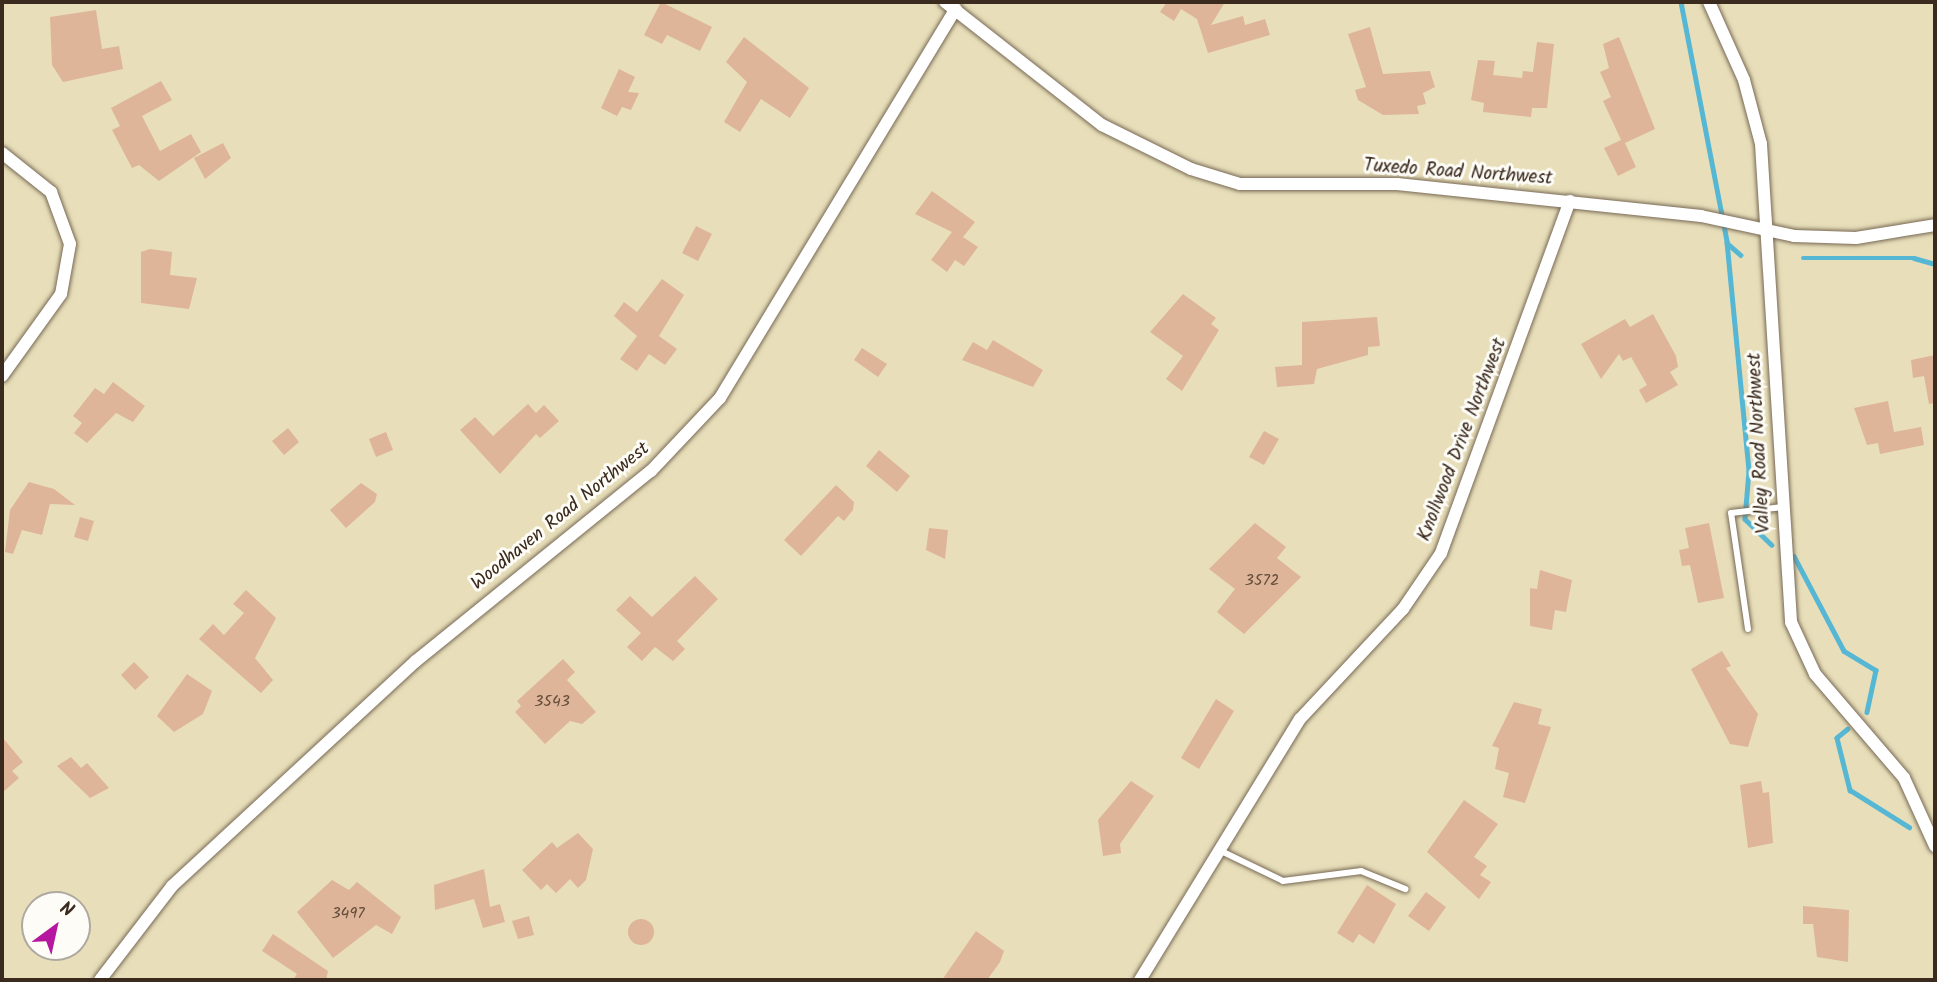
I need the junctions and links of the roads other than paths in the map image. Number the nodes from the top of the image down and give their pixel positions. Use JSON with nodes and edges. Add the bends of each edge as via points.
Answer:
{"nodes":[{"id":1,"x":1709,"y":2,"type":"edge"},
{"id":2,"x":951,"y":6,"type":"edge"},
{"id":3,"x":2,"y":153,"type":"edge"},
{"id":4,"x":1570,"y":201,"type":"junction"},
{"id":5,"x":1935,"y":225,"type":"edge"},
{"id":6,"x":1769,"y":232,"type":"junction"},
{"id":7,"x":2,"y":376,"type":"edge"},
{"id":8,"x":1783,"y":507,"type":"junction"},
{"id":9,"x":1748,"y":629,"type":"dead end"},
{"id":10,"x":1935,"y":846,"type":"edge"},
{"id":11,"x":1217,"y":849,"type":"junction"},
{"id":12,"x":1405,"y":889,"type":"dead end"},
{"id":13,"x":100,"y":980,"type":"edge"},
{"id":14,"x":1140,"y":980,"type":"edge"}],
"edges":[{"from":1,"to":6,"type":"street","name":"Valley Road Northwest","via":[[1756,119]]},
{"from":2,"to":4,"type":"street","name":"Tuxedo Road Northwest","via":[[1102,125],[1213,177],[1269,188],[1397,184]]},
{"from":2,"to":13,"type":"street","name":"Woodhaven Road Northwest","via":[[720,398],[650,471],[416,661],[172,886]]},
{"from":3,"to":7,"type":"street","via":[[51,192],[67,226],[70,253],[61,294]]},
{"from":4,"to":6,"type":"street","name":"Tuxedo Road Northwest","via":[[1701,216]]},
{"from":4,"to":11,"type":"street","name":"Knollwood Drive Northwest","via":[[1441,553],[1403,610],[1300,719]]},
{"from":5,"to":6,"type":"street","name":"Tuxedo Road Northwest","via":[[1856,238]]},
{"from":6,"to":8,"type":"street","name":"Valley Road Northwest"},
{"from":8,"to":9,"type":"lane","via":[[1734,512]]},
{"from":8,"to":10,"type":"street","name":"Valley Road Northwest","via":[[1785,589],[1800,646],[1815,674],[1904,778]]},
{"from":11,"to":12,"type":"lane","via":[[1283,881],[1361,871]]},
{"from":11,"to":14,"type":"street","name":"Knollwood Drive Northwest"}]}
